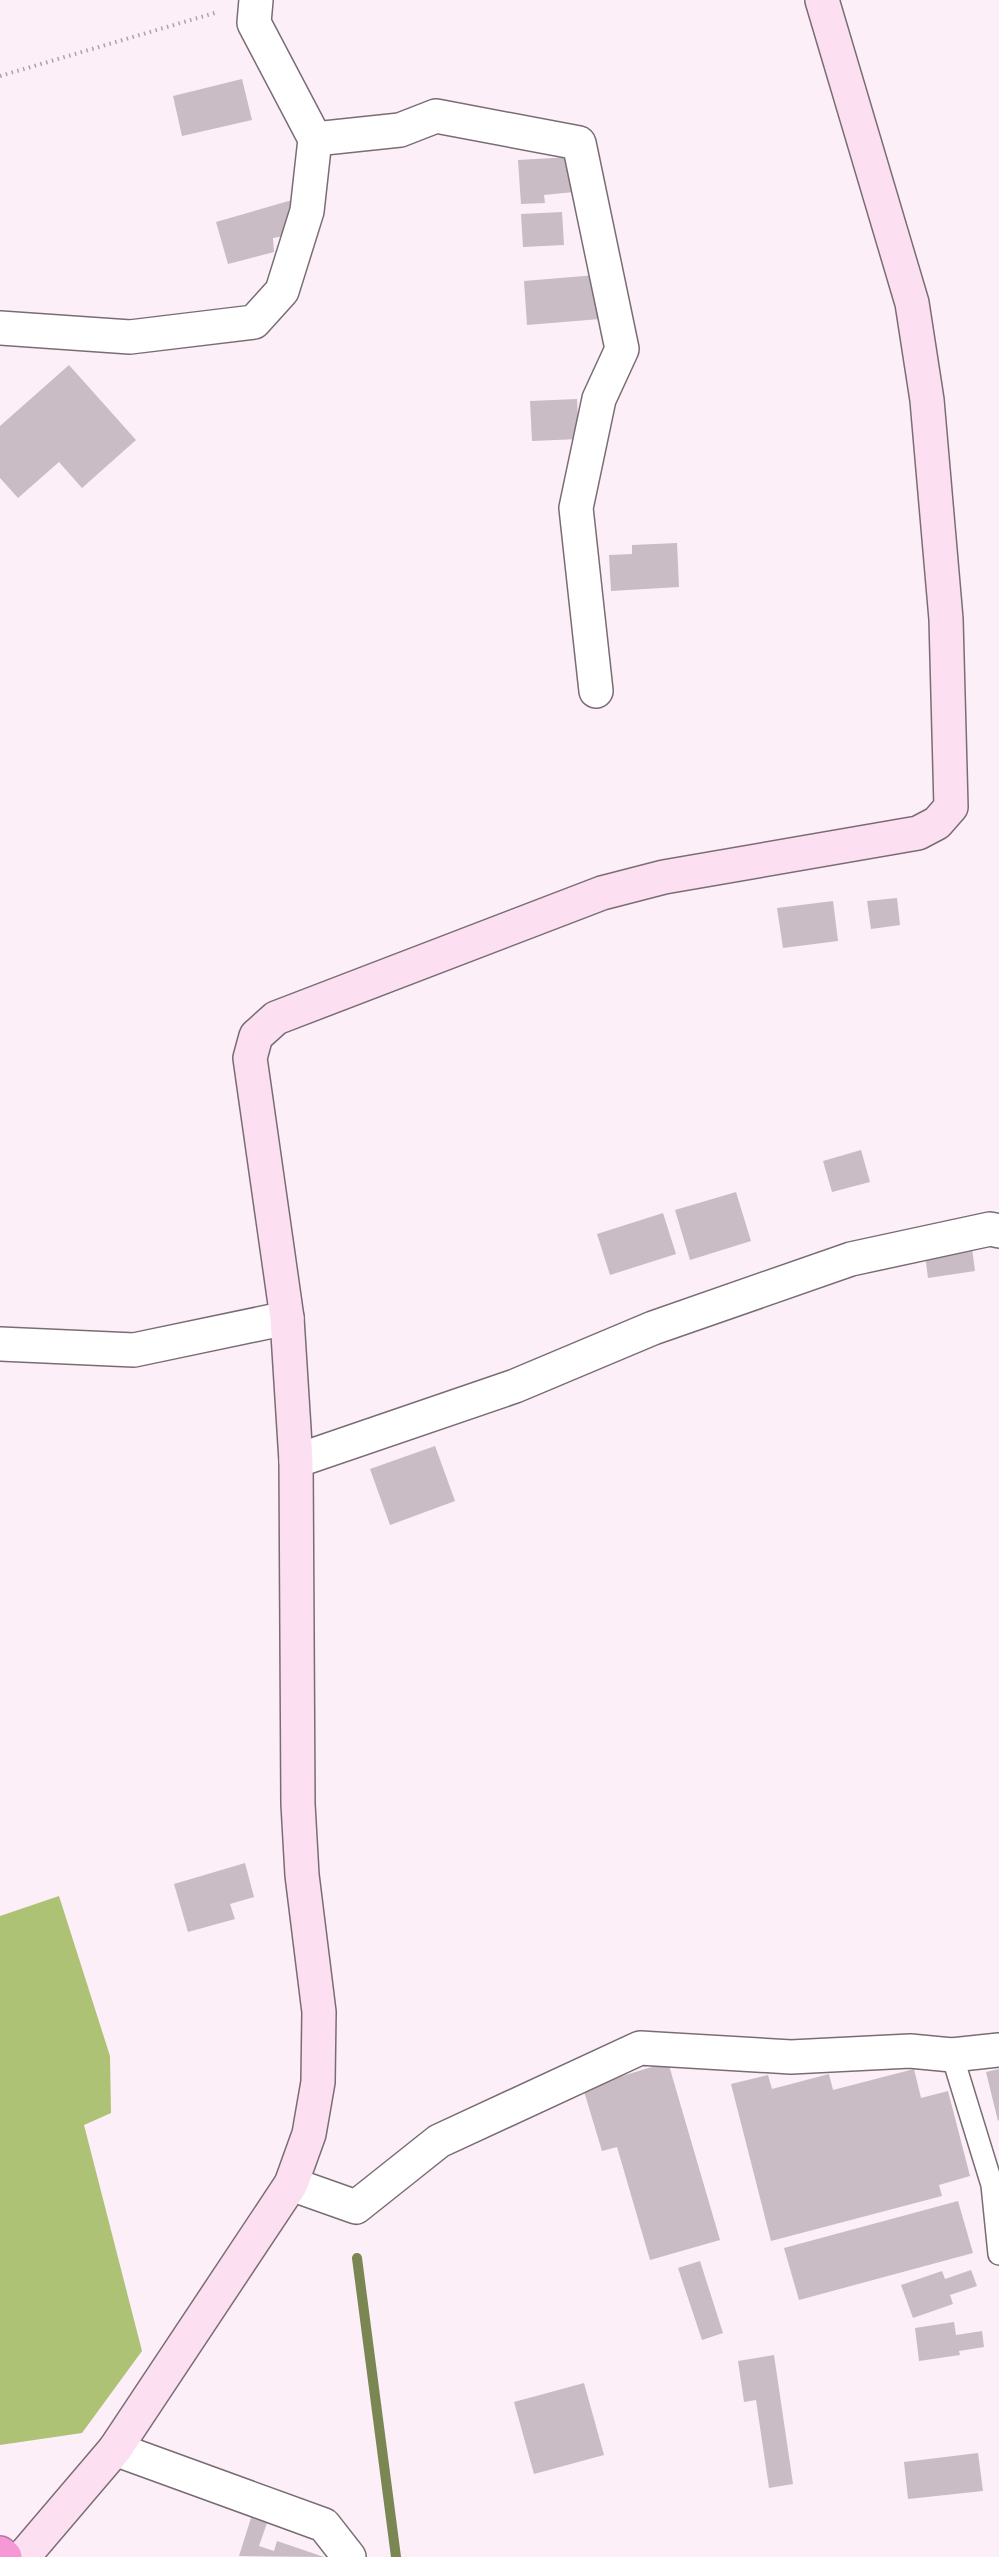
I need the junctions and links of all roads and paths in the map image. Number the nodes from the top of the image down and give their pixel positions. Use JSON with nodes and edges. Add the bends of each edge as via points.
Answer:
{"nodes":[{"id":1,"x":256,"y":0,"type":"edge"},
{"id":2,"x":822,"y":0,"type":"edge"},
{"id":3,"x":223,"y":11,"type":"dead end"},
{"id":4,"x":0,"y":75,"type":"edge"},
{"id":5,"x":315,"y":139,"type":"junction"},
{"id":6,"x":0,"y":328,"type":"edge"},
{"id":7,"x":596,"y":691,"type":"dead end"},
{"id":8,"x":999,"y":1231,"type":"edge"},
{"id":9,"x":287,"y":1318,"type":"junction"},
{"id":10,"x":0,"y":1344,"type":"edge"},
{"id":11,"x":296,"y":1461,"type":"junction"},
{"id":12,"x":999,"y":2050,"type":"edge"},
{"id":13,"x":952,"y":2055,"type":"junction"},
{"id":14,"x":291,"y":2184,"type":"junction"},
{"id":15,"x":999,"y":2254,"type":"edge"},
{"id":16,"x":115,"y":2449,"type":"junction"},
{"id":17,"x":0,"y":2553,"type":"edge"},
{"id":18,"x":5,"y":2557,"type":"edge"},
{"id":19,"x":24,"y":2557,"type":"edge"},
{"id":20,"x":349,"y":2557,"type":"edge"}],
"edges":[{"from":1,"to":5,"type":"street","via":[[254,23]]},
{"from":2,"to":9,"type":"street","via":[[912,303],[927,400],[946,619],[951,807],[937,822],[918,833],[664,877],[602,893],[276,1018],[256,1036],[250,1058]]},
{"from":3,"to":4,"type":"path"},
{"from":5,"to":6,"type":"street","via":[[307,211],[282,291],[254,322],[130,337]]},
{"from":5,"to":7,"type":"street","via":[[400,130],[436,116],[579,143],[622,349],[599,399],[576,508]]},
{"from":8,"to":11,"type":"street","via":[[990,1229],[851,1259],[653,1328],[515,1386]]},
{"from":9,"to":10,"type":"street","via":[[134,1350]]},
{"from":9,"to":11,"type":"street"},
{"from":11,"to":14,"type":"street","via":[[298,1804],[302,1875],[319,2012],[318,2071],[309,2134]]},
{"from":12,"to":13,"type":"street"},
{"from":13,"to":14,"type":"street","via":[[910,2051],[791,2057],[640,2048],[439,2140],[356,2207]]},
{"from":13,"to":15,"type":"lane","via":[[992,2185]]},
{"from":14,"to":16,"type":"street"},
{"from":16,"to":19,"type":"street"},
{"from":16,"to":20,"type":"street","via":[[324,2525]]},
{"from":17,"to":18,"type":"highway"}]}
